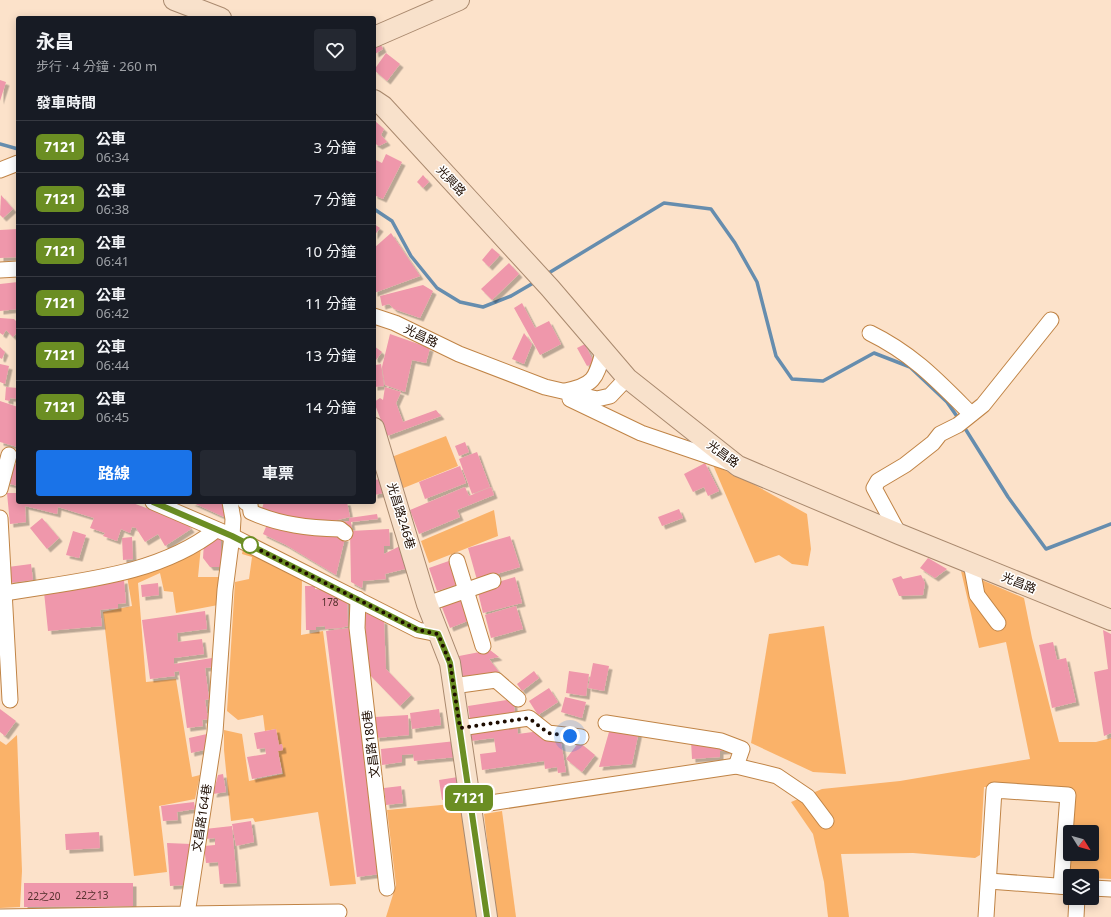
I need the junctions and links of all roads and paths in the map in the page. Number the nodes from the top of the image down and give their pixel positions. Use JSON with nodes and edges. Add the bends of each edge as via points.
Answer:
{"nodes":[{"id":1,"x":174,"y":0,"type":"edge"},
{"id":2,"x":459,"y":0,"type":"edge"},
{"id":3,"x":216,"y":16,"type":"edge"},
{"id":4,"x":376,"y":36,"type":"edge"},
{"id":5,"x":376,"y":102,"type":"edge"},
{"id":6,"x":16,"y":165,"type":"edge"},
{"id":7,"x":0,"y":170,"type":"edge"},
{"id":8,"x":16,"y":269,"type":"edge"},
{"id":9,"x":0,"y":270,"type":"edge"},
{"id":10,"x":376,"y":317,"type":"edge"},
{"id":11,"x":1051,"y":320,"type":"dead end"},
{"id":12,"x":870,"y":333,"type":"dead end"},
{"id":13,"x":604,"y":350,"type":"junction"},
{"id":14,"x":627,"y":378,"type":"junction"},
{"id":15,"x":545,"y":387,"type":"junction"},
{"id":16,"x":971,"y":414,"type":"junction"},
{"id":17,"x":376,"y":435,"type":"edge"},
{"id":18,"x":9,"y":455,"type":"edge"},
{"id":19,"x":738,"y":466,"type":"junction"},
{"id":20,"x":0,"y":489,"type":"edge"},
{"id":21,"x":158,"y":504,"type":"edge"},
{"id":22,"x":241,"y":504,"type":"edge"},
{"id":23,"x":243,"y":504,"type":"edge"},
{"id":24,"x":0,"y":518,"type":"edge"},
{"id":25,"x":216,"y":530,"type":"junction"},
{"id":26,"x":345,"y":533,"type":"dead end"},
{"id":27,"x":899,"y":534,"type":"junction"},
{"id":28,"x":232,"y":536,"type":"junction"},
{"id":29,"x":457,"y":561,"type":"dead end"},
{"id":30,"x":971,"y":563,"type":"junction"},
{"id":31,"x":493,"y":581,"type":"dead end"},
{"id":32,"x":467,"y":590,"type":"junction"},
{"id":33,"x":2,"y":594,"type":"edge"},
{"id":34,"x":358,"y":599,"type":"junction"},
{"id":35,"x":427,"y":604,"type":"junction"},
{"id":36,"x":1111,"y":620,"type":"edge"},
{"id":37,"x":998,"y":623,"type":"dead end"},
{"id":38,"x":438,"y":634,"type":"junction"},
{"id":39,"x":483,"y":646,"type":"dead end"},
{"id":40,"x":453,"y":686,"type":"junction"},
{"id":41,"x":518,"y":699,"type":"dead end"},
{"id":42,"x":10,"y":700,"type":"dead end"},
{"id":43,"x":606,"y":723,"type":"dead end"},
{"id":44,"x":460,"y":728,"type":"junction"},
{"id":45,"x":581,"y":737,"type":"dead end"},
{"id":46,"x":736,"y":766,"type":"junction"},
{"id":47,"x":470,"y":806,"type":"junction"},
{"id":48,"x":826,"y":821,"type":"dead end"},
{"id":49,"x":1066,"y":869,"type":"edge"},
{"id":50,"x":989,"y":881,"type":"junction"},
{"id":51,"x":1063,"y":887,"type":"edge"},
{"id":52,"x":387,"y":888,"type":"dead end"},
{"id":53,"x":1099,"y":888,"type":"edge"},
{"id":54,"x":1111,"y":889,"type":"edge"},
{"id":55,"x":1077,"y":905,"type":"edge"},
{"id":56,"x":339,"y":912,"type":"dead end"},
{"id":57,"x":187,"y":915,"type":"edge"},
{"id":58,"x":60,"y":916,"type":"edge"},
{"id":59,"x":1,"y":917,"type":"edge"},
{"id":60,"x":487,"y":917,"type":"edge"},
{"id":61,"x":986,"y":917,"type":"edge"},
{"id":62,"x":1076,"y":917,"type":"edge"}],
"edges":[{"from":1,"to":3,"type":"main road"},
{"from":2,"to":4,"type":"main road"},
{"from":5,"to":13,"type":"main road","name":"光興路","via":[[550,288]]},
{"from":6,"to":7,"type":"street"},
{"from":8,"to":9,"type":"street"},
{"from":10,"to":15,"type":"street","name":"光昌路","via":[[459,354]]},
{"from":11,"to":16,"type":"street","via":[[983,405]]},
{"from":12,"to":16,"type":"street","via":[[887,341],[922,365]]},
{"from":13,"to":14,"type":"main road"},
{"from":13,"to":15,"type":"street","via":[[592,382],[566,391]]},
{"from":14,"to":15,"type":"street","name":"光昌路","via":[[610,396],[597,399]]},
{"from":14,"to":19,"type":"main road","name":"光昌路"},
{"from":15,"to":19,"type":"street","via":[[641,433]]},
{"from":16,"to":27,"type":"street","via":[[958,425],[940,434],[933,443],[905,465],[878,481],[874,488]]},
{"from":17,"to":35,"type":"main road","name":"光昌路246巷"},
{"from":18,"to":20,"type":"street"},
{"from":19,"to":27,"type":"main road","name":"光昌路"},
{"from":21,"to":25,"type":"street"},
{"from":22,"to":28,"type":"street","name":"文昌路164巷","via":[[233,519]]},
{"from":23,"to":26,"type":"street","via":[[251,512],[288,525],[340,529]]},
{"from":24,"to":33,"type":"street"},
{"from":25,"to":28,"type":"street"},
{"from":25,"to":33,"type":"street","via":[[197,544],[167,558],[120,573]]},
{"from":27,"to":30,"type":"main road","name":"光昌路"},
{"from":28,"to":34,"type":"street"},
{"from":28,"to":57,"type":"street","name":"文昌路164巷","via":[[225,590],[215,732]]},
{"from":29,"to":32,"type":"street"},
{"from":30,"to":36,"type":"main road","name":"光昌路"},
{"from":30,"to":37,"type":"street","via":[[977,595]]},
{"from":31,"to":32,"type":"street"},
{"from":32,"to":35,"type":"street"},
{"from":32,"to":39,"type":"street"},
{"from":33,"to":42,"type":"street"},
{"from":34,"to":38,"type":"street","via":[[418,630]]},
{"from":34,"to":52,"type":"street","name":"文昌路180巷","via":[[357,628]]},
{"from":35,"to":38,"type":"main road","name":"光昌路246巷"},
{"from":38,"to":40,"type":"main road","name":"光昌路246巷","via":[[450,663]]},
{"from":40,"to":41,"type":"street","via":[[496,680]]},
{"from":40,"to":44,"type":"main road","name":"光昌路246巷"},
{"from":43,"to":46,"type":"street","via":[[720,741],[742,749]]},
{"from":44,"to":45,"type":"street","via":[[529,718],[548,733]]},
{"from":44,"to":47,"type":"main road","name":"光昌路246巷"},
{"from":46,"to":47,"type":"street"},
{"from":46,"to":48,"type":"street","via":[[777,776],[808,797]]},
{"from":47,"to":60,"type":"main road","name":"光昌路246巷"},
{"from":49,"to":50,"type":"street","via":[[1068,795],[994,790]]},
{"from":50,"to":51,"type":"street"},
{"from":50,"to":61,"type":"street"},
{"from":53,"to":54,"type":"street"},
{"from":55,"to":62,"type":"street"},
{"from":56,"to":57,"type":"street"},
{"from":57,"to":58,"type":"street"},
{"from":58,"to":59,"type":"street"}]}
